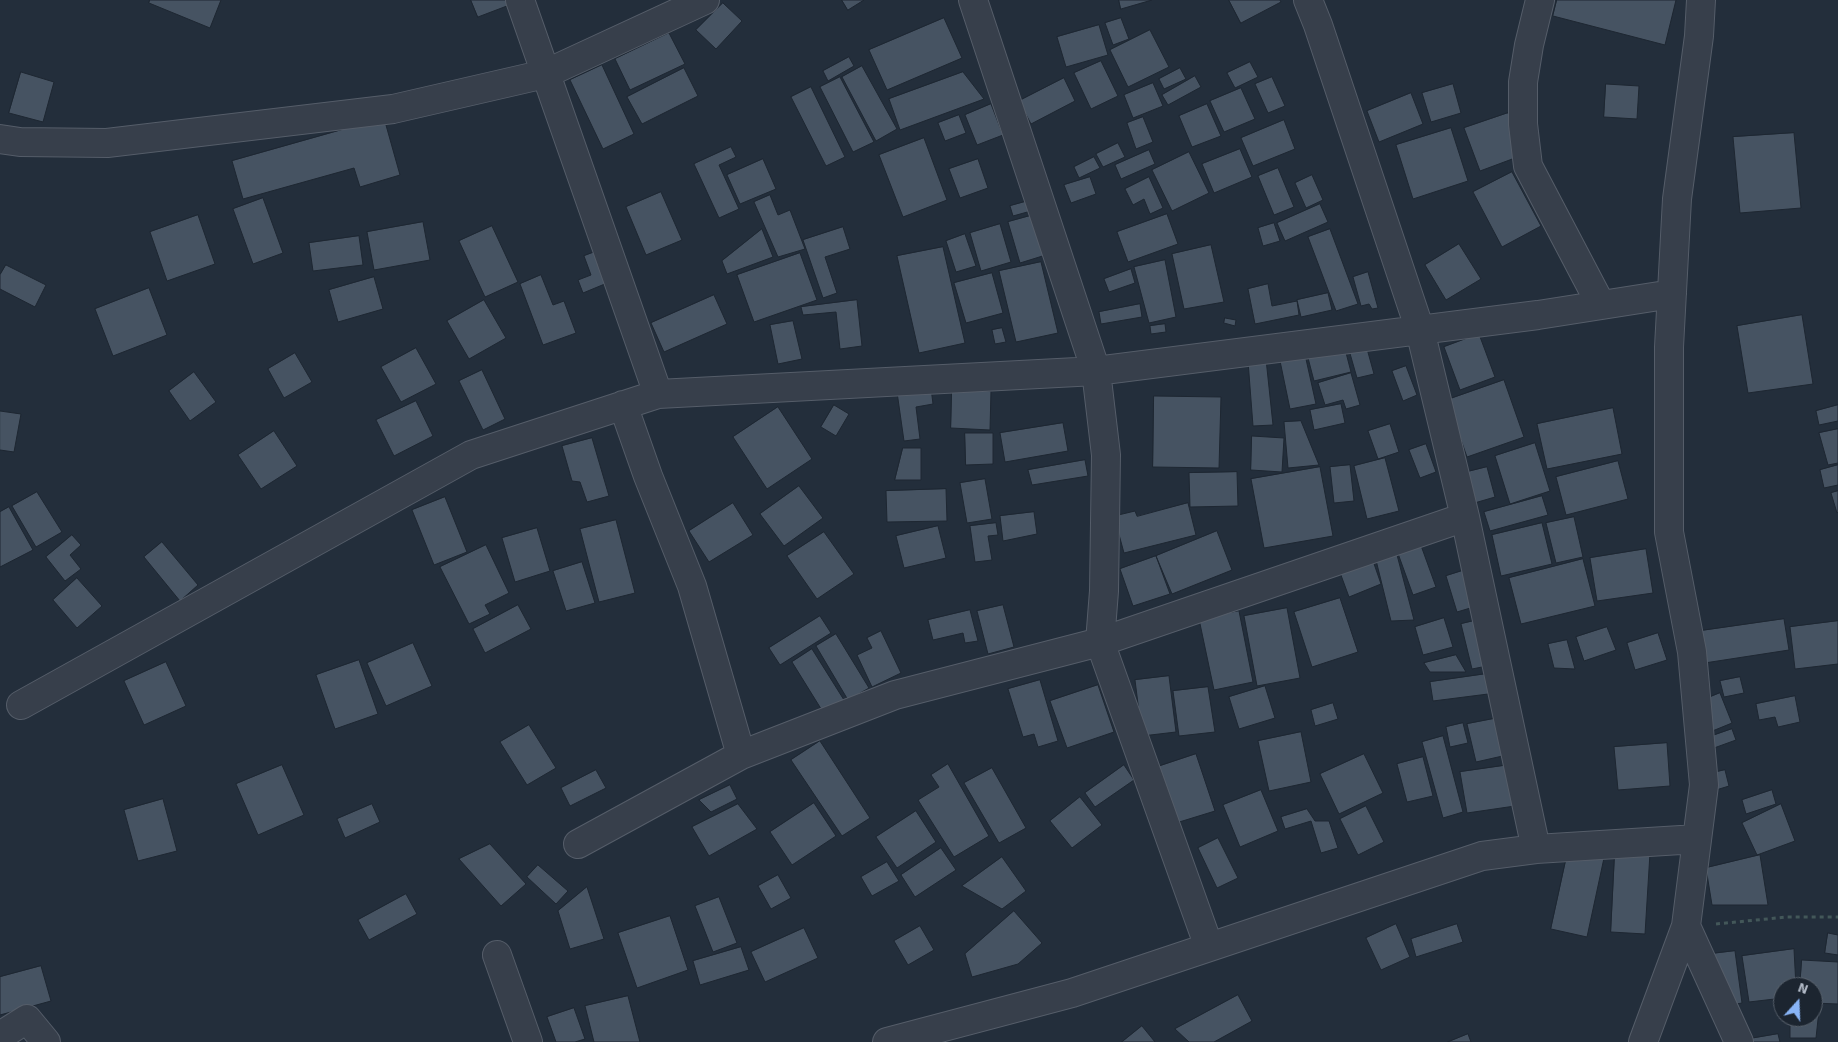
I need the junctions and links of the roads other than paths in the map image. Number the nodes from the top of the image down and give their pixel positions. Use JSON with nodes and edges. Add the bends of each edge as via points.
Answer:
{"nodes":[{"id":1,"x":520,"y":0,"type":"edge"},
{"id":2,"x":704,"y":0,"type":"edge"},
{"id":3,"x":973,"y":0,"type":"edge"},
{"id":4,"x":1308,"y":0,"type":"edge"},
{"id":5,"x":1540,"y":0,"type":"edge"},
{"id":6,"x":1701,"y":0,"type":"edge"},
{"id":7,"x":545,"y":74,"type":"junction"},
{"id":8,"x":0,"y":139,"type":"edge"},
{"id":9,"x":1672,"y":294,"type":"junction"},
{"id":10,"x":1601,"y":305,"type":"junction"},
{"id":11,"x":1420,"y":330,"type":"junction"},
{"id":12,"x":1096,"y":371,"type":"junction"},
{"id":13,"x":658,"y":394,"type":"junction"},
{"id":14,"x":623,"y":405,"type":"junction"},
{"id":15,"x":1465,"y":517,"type":"junction"},
{"id":16,"x":1100,"y":642,"type":"junction"},
{"id":17,"x":20,"y":706,"type":"dead end"},
{"id":18,"x":741,"y":755,"type":"junction"},
{"id":19,"x":1697,"y":839,"type":"junction"},
{"id":20,"x":578,"y":844,"type":"dead end"},
{"id":21,"x":1536,"y":849,"type":"junction"},
{"id":22,"x":1686,"y":926,"type":"junction"},
{"id":23,"x":1209,"y":947,"type":"junction"},
{"id":24,"x":497,"y":955,"type":"dead end"},
{"id":25,"x":0,"y":1036,"type":"edge"},
{"id":26,"x":46,"y":1042,"type":"edge"},
{"id":27,"x":528,"y":1042,"type":"edge"},
{"id":28,"x":887,"y":1042,"type":"edge"},
{"id":29,"x":1643,"y":1042,"type":"edge"},
{"id":30,"x":1739,"y":1042,"type":"edge"}],
"edges":[{"from":1,"to":7,"type":"street"},
{"from":2,"to":7,"type":"street"},
{"from":3,"to":12,"type":"street"},
{"from":4,"to":11,"type":"street"},
{"from":5,"to":10,"type":"street","via":[[1523,82],[1528,166]]},
{"from":6,"to":9,"type":"street","via":[[1700,36],[1677,199]]},
{"from":7,"to":8,"type":"street","via":[[393,110],[107,143]]},
{"from":7,"to":13,"type":"street"},
{"from":9,"to":10,"type":"street"},
{"from":9,"to":19,"type":"street","via":[[1668,347],[1670,532],[1692,652],[1704,785]]},
{"from":10,"to":11,"type":"street"},
{"from":11,"to":12,"type":"street"},
{"from":11,"to":15,"type":"street"},
{"from":12,"to":13,"type":"street"},
{"from":12,"to":16,"type":"street","via":[[1106,455]]},
{"from":13,"to":14,"type":"street"},
{"from":14,"to":17,"type":"street","via":[[471,456]]},
{"from":14,"to":18,"type":"street","via":[[692,586]]},
{"from":15,"to":16,"type":"street"},
{"from":15,"to":21,"type":"street"},
{"from":16,"to":18,"type":"street","via":[[895,695]]},
{"from":16,"to":23,"type":"street"},
{"from":18,"to":20,"type":"street"},
{"from":19,"to":21,"type":"street"},
{"from":19,"to":22,"type":"street"},
{"from":21,"to":23,"type":"street","via":[[1482,856]]},
{"from":22,"to":29,"type":"street"},
{"from":22,"to":30,"type":"street"},
{"from":23,"to":28,"type":"street","via":[[1072,993]]},
{"from":24,"to":27,"type":"street"},
{"from":25,"to":26,"type":"street","via":[[27,1019]]}]}
